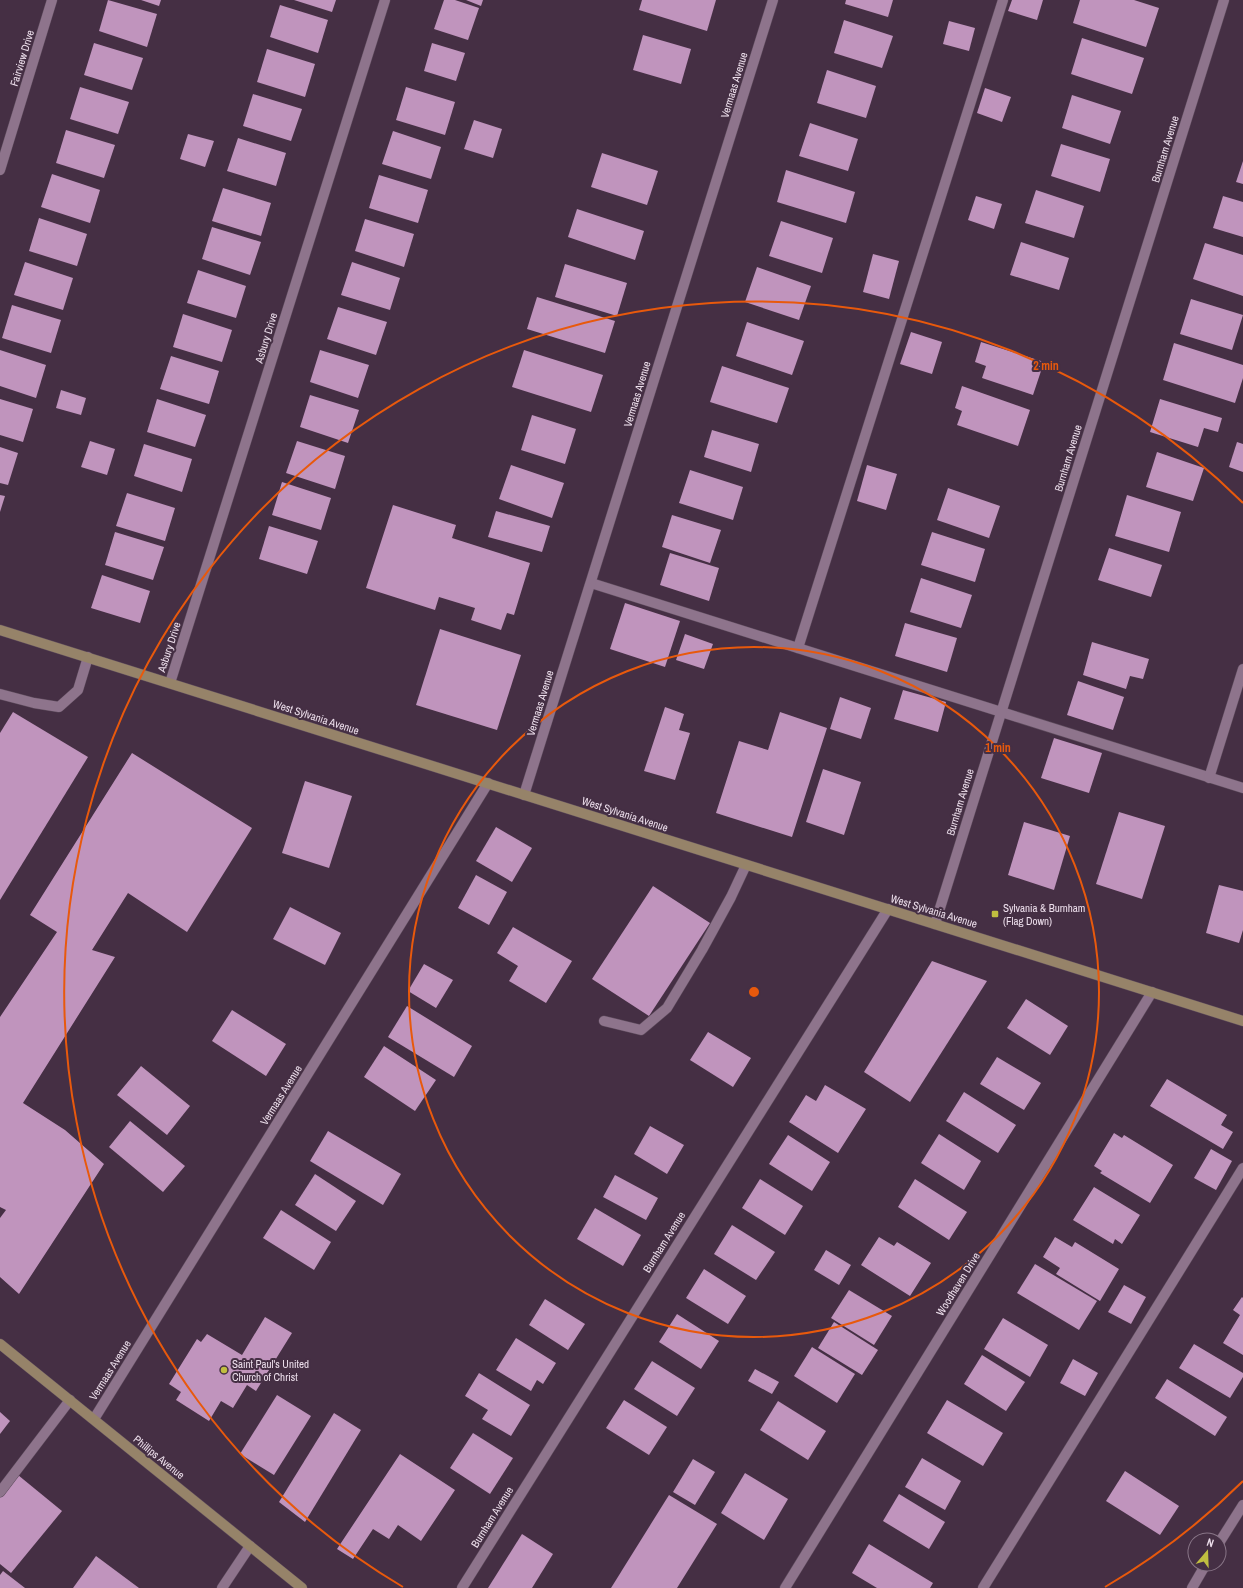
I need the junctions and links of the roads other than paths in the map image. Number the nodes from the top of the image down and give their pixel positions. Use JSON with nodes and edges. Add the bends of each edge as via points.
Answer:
{"nodes":[{"id":1,"x":52,"y":0,"type":"edge"},
{"id":2,"x":385,"y":0,"type":"edge"},
{"id":3,"x":773,"y":0,"type":"edge"},
{"id":4,"x":1003,"y":0,"type":"edge"},
{"id":5,"x":1224,"y":0,"type":"edge"},
{"id":6,"x":0,"y":170,"type":"edge"},
{"id":7,"x":591,"y":582,"type":"junction"},
{"id":8,"x":0,"y":630,"type":"edge"},
{"id":9,"x":798,"y":648,"type":"junction"},
{"id":10,"x":88,"y":657,"type":"junction"},
{"id":11,"x":1243,"y":669,"type":"edge"},
{"id":12,"x":170,"y":683,"type":"junction"},
{"id":13,"x":0,"y":694,"type":"edge"},
{"id":14,"x":1001,"y":712,"type":"junction"},
{"id":15,"x":1208,"y":778,"type":"junction"},
{"id":16,"x":488,"y":783,"type":"junction"},
{"id":17,"x":1243,"y":788,"type":"edge"},
{"id":18,"x":524,"y":795,"type":"junction"},
{"id":19,"x":746,"y":865,"type":"junction"},
{"id":20,"x":888,"y":909,"type":"junction"},
{"id":21,"x":935,"y":924,"type":"junction"},
{"id":22,"x":1152,"y":992,"type":"junction"},
{"id":23,"x":604,"y":1021,"type":"dead end"},
{"id":24,"x":1243,"y":1021,"type":"edge"},
{"id":25,"x":1243,"y":1168,"type":"edge"},
{"id":26,"x":0,"y":1344,"type":"edge"},
{"id":27,"x":70,"y":1400,"type":"junction"},
{"id":28,"x":94,"y":1419,"type":"junction"},
{"id":29,"x":0,"y":1492,"type":"edge"},
{"id":30,"x":1243,"y":1505,"type":"edge"},
{"id":31,"x":1226,"y":1532,"type":"edge"},
{"id":32,"x":250,"y":1546,"type":"junction"},
{"id":33,"x":1201,"y":1572,"type":"edge"},
{"id":34,"x":222,"y":1588,"type":"edge"},
{"id":35,"x":302,"y":1588,"type":"edge"},
{"id":36,"x":462,"y":1588,"type":"edge"},
{"id":37,"x":785,"y":1588,"type":"edge"},
{"id":38,"x":983,"y":1588,"type":"edge"},
{"id":39,"x":1192,"y":1588,"type":"edge"}],
"edges":[{"from":1,"to":6,"type":"street","name":"Fairview Drive"},
{"from":2,"to":12,"type":"street","name":"Asbury Drive"},
{"from":3,"to":7,"type":"street","name":"Vermaas Avenue"},
{"from":4,"to":9,"type":"street"},
{"from":5,"to":14,"type":"street","name":"Burnham Avenue"},
{"from":7,"to":9,"type":"street"},
{"from":7,"to":18,"type":"street","name":"Vermaas Avenue"},
{"from":8,"to":10,"type":"main road","name":"West Sylvania Avenue"},
{"from":9,"to":14,"type":"street"},
{"from":10,"to":12,"type":"main road","name":"West Sylvania Avenue"},
{"from":10,"to":13,"type":"street","via":[[78,690],[59,707]]},
{"from":11,"to":15,"type":"street"},
{"from":12,"to":16,"type":"main road","name":"West Sylvania Avenue"},
{"from":14,"to":15,"type":"street"},
{"from":14,"to":21,"type":"street","name":"Burnham Avenue"},
{"from":15,"to":17,"type":"street"},
{"from":16,"to":18,"type":"main road","name":"West Sylvania Avenue"},
{"from":16,"to":28,"type":"street","name":"Vermaas Avenue"},
{"from":18,"to":19,"type":"main road","name":"West Sylvania Avenue"},
{"from":19,"to":20,"type":"main road","name":"West Sylvania Avenue"},
{"from":19,"to":23,"type":"street","via":[[732,897],[667,1008],[640,1030]]},
{"from":20,"to":21,"type":"main road","name":"West Sylvania Avenue"},
{"from":20,"to":36,"type":"street","name":"Burnham Avenue"},
{"from":21,"to":22,"type":"main road","name":"West Sylvania Avenue"},
{"from":22,"to":24,"type":"main road","name":"West Sylvania Avenue"},
{"from":22,"to":37,"type":"street","name":"Woodhaven Drive"},
{"from":25,"to":38,"type":"street"},
{"from":26,"to":27,"type":"main road","name":"Phillips Avenue"},
{"from":27,"to":28,"type":"main road","name":"Phillips Avenue"},
{"from":27,"to":29,"type":"street"},
{"from":28,"to":32,"type":"main road","name":"Phillips Avenue"},
{"from":30,"to":31,"type":"street"},
{"from":32,"to":34,"type":"street"},
{"from":32,"to":35,"type":"main road","name":"Phillips Avenue"},
{"from":33,"to":39,"type":"street"}]}
